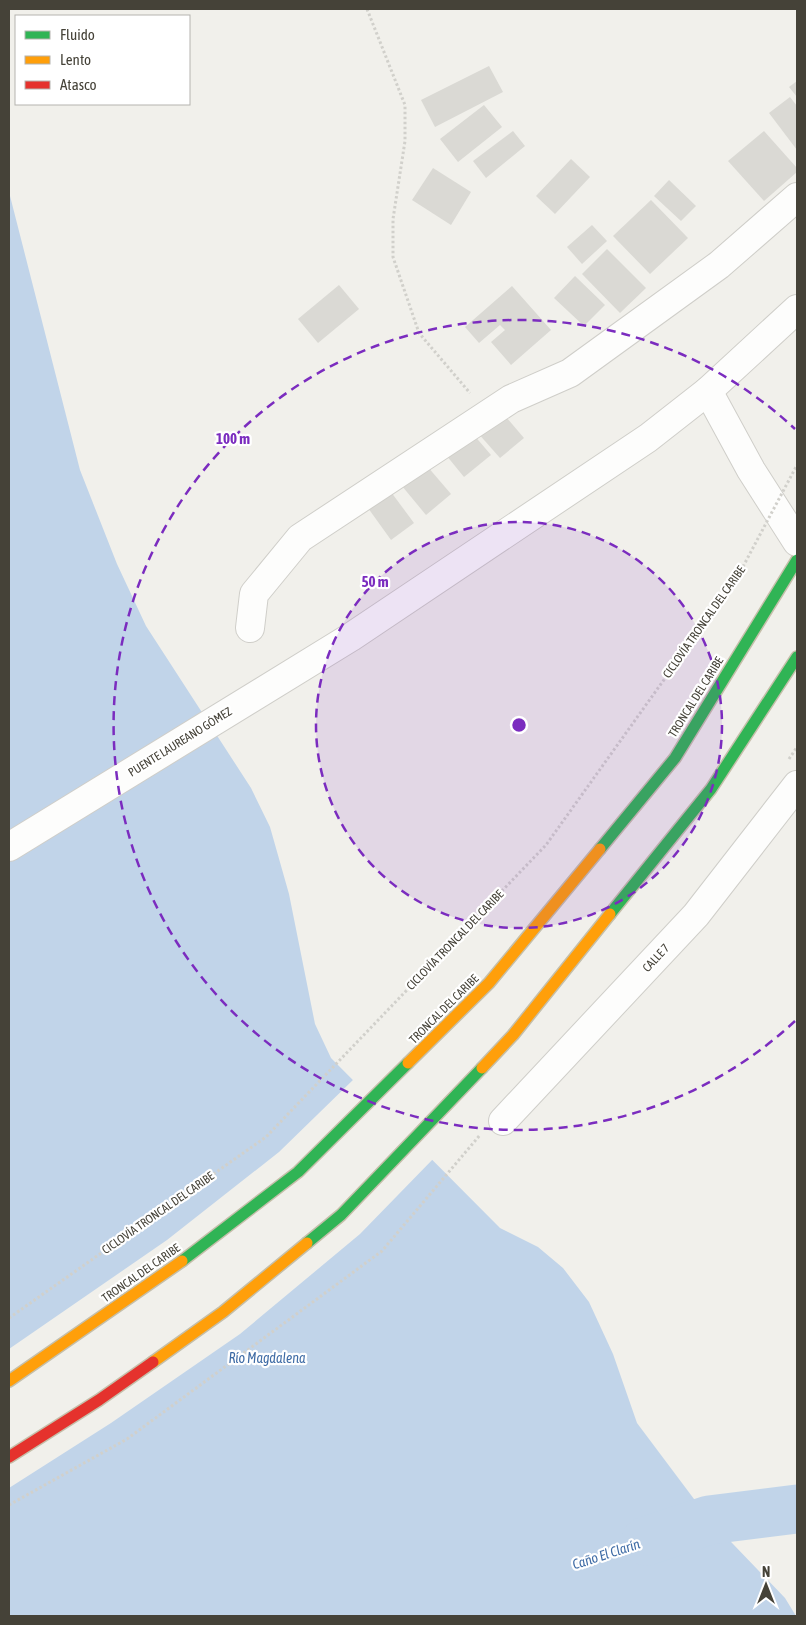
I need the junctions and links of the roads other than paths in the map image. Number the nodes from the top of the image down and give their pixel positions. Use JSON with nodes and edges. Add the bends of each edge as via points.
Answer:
{"nodes":[{"id":1,"x":797,"y":197,"type":"edge"},
{"id":2,"x":797,"y":309,"type":"edge"},
{"id":3,"x":708,"y":391,"type":"junction"},
{"id":4,"x":797,"y":542,"type":"edge"},
{"id":5,"x":797,"y":560,"type":"edge"},
{"id":6,"x":250,"y":628,"type":"dead end"},
{"id":7,"x":797,"y":657,"type":"edge"},
{"id":8,"x":797,"y":784,"type":"edge"},
{"id":9,"x":9,"y":847,"type":"edge"},
{"id":10,"x":503,"y":1121,"type":"dead end"},
{"id":11,"x":9,"y":1381,"type":"edge"},
{"id":12,"x":9,"y":1457,"type":"edge"}],
"edges":[{"from":1,"to":6,"type":"street","via":[[719,265],[570,373],[511,400],[300,538],[254,594]]},
{"from":2,"to":3,"type":"street","name":"PUENTE LAUREANO GÓMEZ"},
{"from":3,"to":4,"type":"street","via":[[751,470]]},
{"from":3,"to":9,"type":"street","name":"PUENTE LAUREANO GÓMEZ","via":[[648,438],[351,637]]},
{"from":5,"to":11,"type":"highway","name":"TRONCAL DEL CARIBE","via":[[675,758],[489,984],[298,1172],[180,1262]]},
{"from":7,"to":12,"type":"highway","via":[[711,789],[513,1035],[341,1215],[223,1312],[99,1400]]},
{"from":8,"to":10,"type":"street","name":"CALLE 7","via":[[696,915]]}]}
